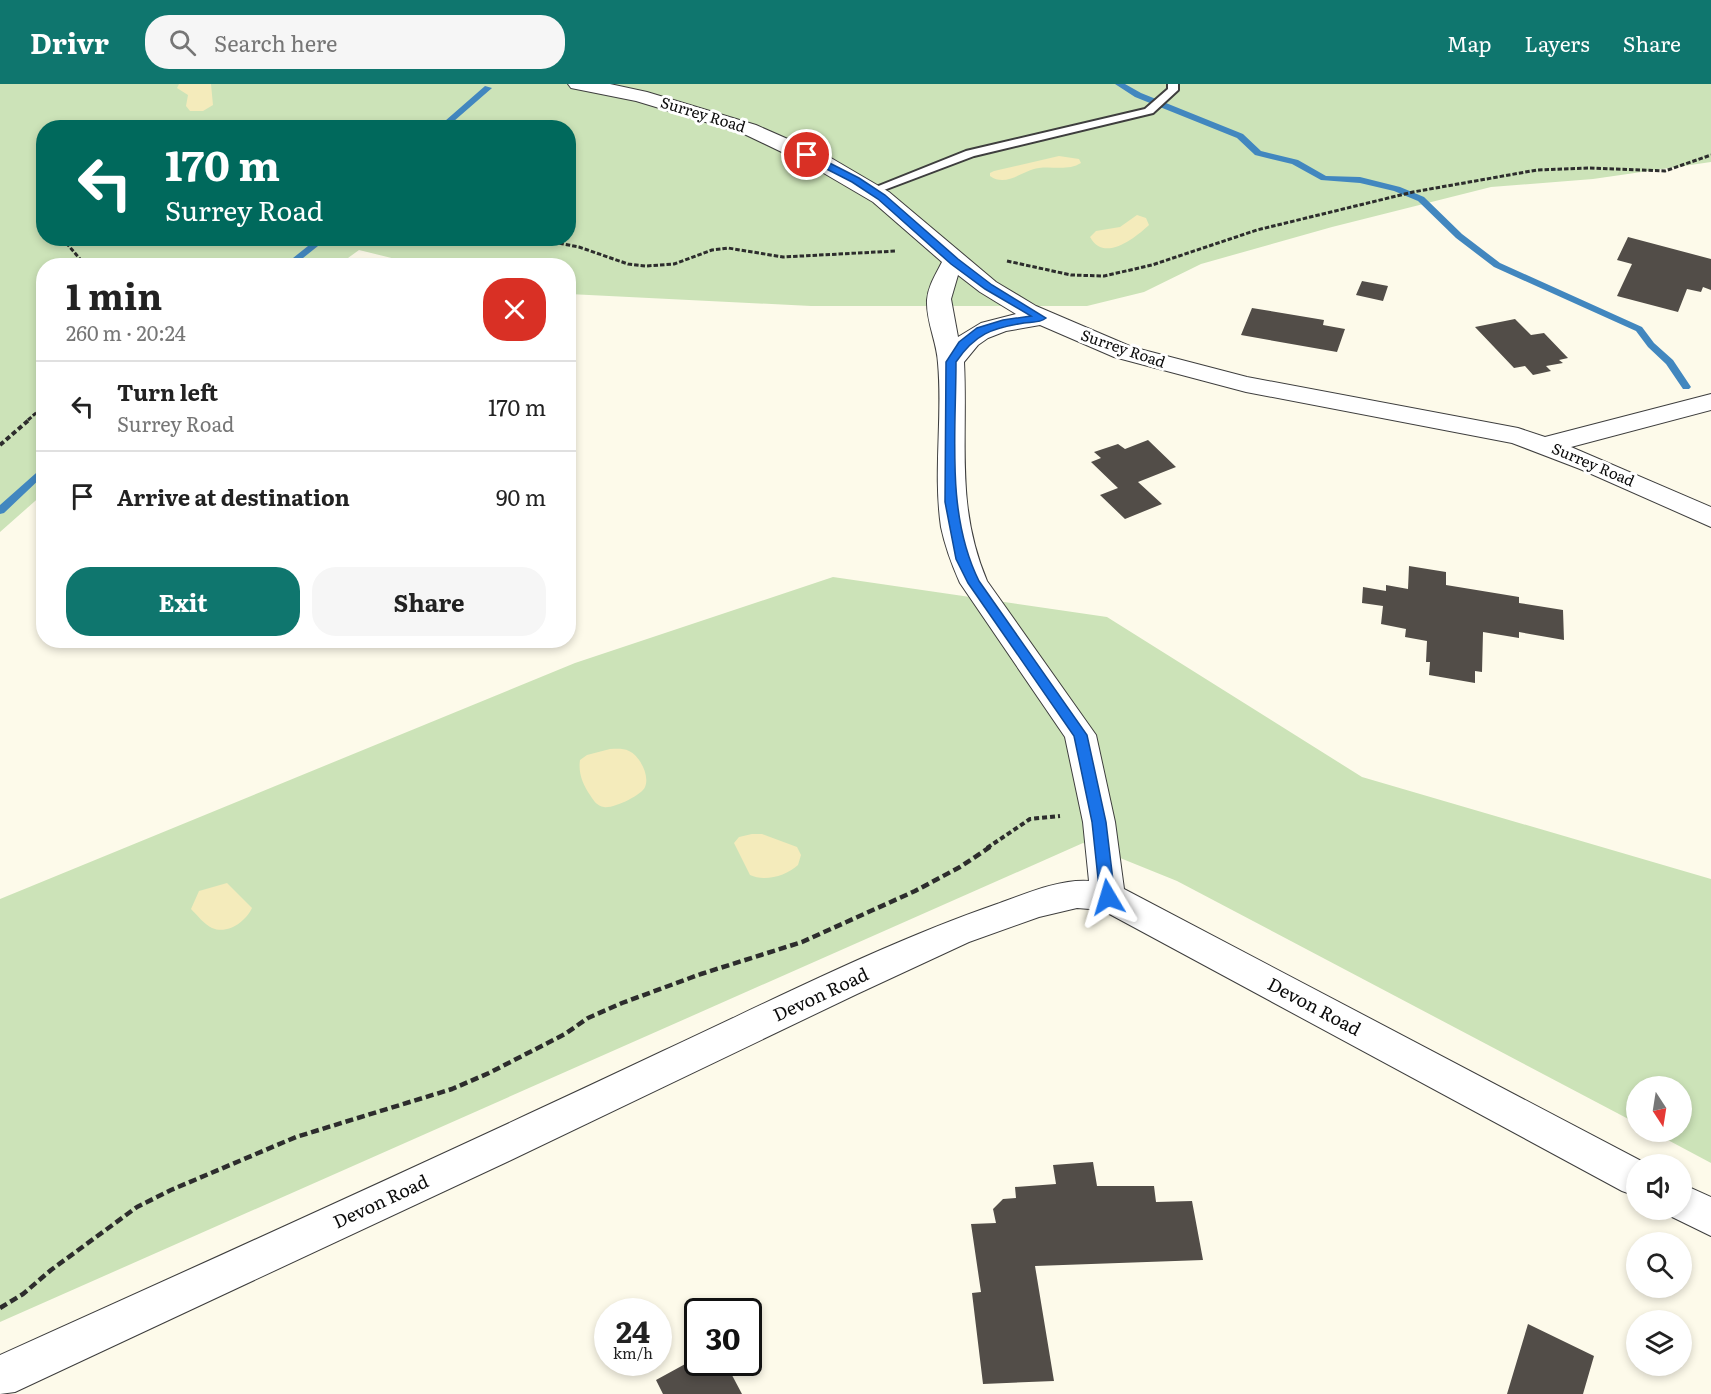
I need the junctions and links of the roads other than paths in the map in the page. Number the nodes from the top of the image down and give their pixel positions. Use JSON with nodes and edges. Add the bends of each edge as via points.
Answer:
{"nodes":[{"id":1,"x":578,"y":84,"type":"edge"},
{"id":2,"x":1173,"y":87,"type":"edge"},
{"id":3,"x":872,"y":191,"type":"junction"},
{"id":4,"x":954,"y":261,"type":"junction"},
{"id":5,"x":1041,"y":318,"type":"junction"},
{"id":6,"x":951,"y":362,"type":"junction"},
{"id":7,"x":1711,"y":402,"type":"edge"},
{"id":8,"x":1545,"y":445,"type":"junction"},
{"id":9,"x":1711,"y":518,"type":"edge"},
{"id":10,"x":1108,"y":897,"type":"junction"},
{"id":11,"x":1626,"y":1173,"type":"edge"},
{"id":12,"x":1692,"y":1208,"type":"edge"},
{"id":13,"x":1711,"y":1218,"type":"edge"},
{"id":14,"x":0,"y":1377,"type":"edge"}],
"edges":[{"from":1,"to":3,"type":"street","name":"Surrey Road","via":[[640,96],[749,129]]},
{"from":2,"to":3,"type":"lane","via":[[1149,111],[970,153]]},
{"from":3,"to":4,"type":"street","name":"Surrey Road"},
{"from":4,"to":5,"type":"street","name":"Surrey Road","via":[[988,287]]},
{"from":4,"to":6,"type":"street","via":[[939,300]]},
{"from":5,"to":6,"type":"street","via":[[981,330],[963,344]]},
{"from":5,"to":8,"type":"street","name":"Surrey Road","via":[[1150,360],[1246,384],[1489,430]]},
{"from":6,"to":10,"type":"street","via":[[951,502],[962,559],[974,583],[1080,735],[1099,822]]},
{"from":7,"to":8,"type":"street"},
{"from":8,"to":9,"type":"street","name":"Surrey Road"},
{"from":10,"to":11,"type":"street","name":"Devon Road"},
{"from":10,"to":14,"type":"street","name":"Devon Road","via":[[1077,894],[957,932]]},
{"from":12,"to":13,"type":"street"}]}
